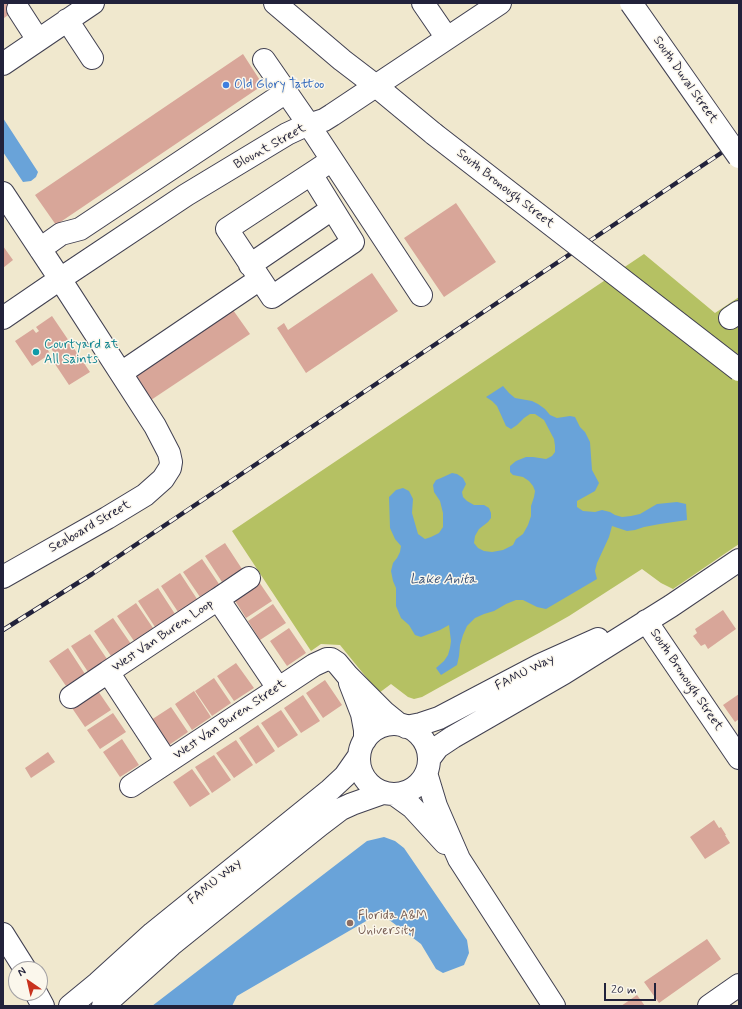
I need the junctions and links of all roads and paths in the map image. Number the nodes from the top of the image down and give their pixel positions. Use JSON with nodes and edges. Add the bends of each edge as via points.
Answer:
{"nodes":[{"id":1,"x":92,"y":3,"type":"edge"},
{"id":2,"x":275,"y":3,"type":"edge"},
{"id":3,"x":423,"y":3,"type":"edge"},
{"id":4,"x":500,"y":3,"type":"edge"},
{"id":5,"x":631,"y":3,"type":"edge"},
{"id":6,"x":18,"y":9,"type":"dead end"},
{"id":7,"x":67,"y":20,"type":"junction"},
{"id":8,"x":448,"y":38,"type":"junction"},
{"id":9,"x":38,"y":40,"type":"junction"},
{"id":10,"x":92,"y":58,"type":"dead end"},
{"id":11,"x":264,"y":60,"type":"dead end"},
{"id":12,"x":3,"y":64,"type":"edge"},
{"id":13,"x":376,"y":86,"type":"junction"},
{"id":14,"x":286,"y":92,"type":"junction"},
{"id":15,"x":309,"y":125,"type":"junction"},
{"id":16,"x":739,"y":157,"type":"edge"},
{"id":17,"x":332,"y":160,"type":"junction"},
{"id":18,"x":169,"y":169,"type":"junction"},
{"id":19,"x":311,"y":174,"type":"junction"},
{"id":20,"x":3,"y":193,"type":"edge"},
{"id":21,"x":186,"y":195,"type":"junction"},
{"id":22,"x":332,"y":209,"type":"junction"},
{"id":23,"x":40,"y":249,"type":"junction"},
{"id":24,"x":255,"y":272,"type":"junction"},
{"id":25,"x":60,"y":279,"type":"junction"},
{"id":26,"x":421,"y":295,"type":"dead end"},
{"id":27,"x":3,"y":318,"type":"edge"},
{"id":28,"x":739,"y":370,"type":"edge"},
{"id":29,"x":121,"y":373,"type":"junction"},
{"id":30,"x":739,"y":560,"type":"edge"},
{"id":31,"x":3,"y":577,"type":"edge"},
{"id":32,"x":249,"y":578,"type":"dead end"},
{"id":33,"x":218,"y":599,"type":"junction"},
{"id":34,"x":646,"y":621,"type":"junction"},
{"id":35,"x":108,"y":672,"type":"junction"},
{"id":36,"x":347,"y":675,"type":"junction"},
{"id":37,"x":278,"y":688,"type":"junction"},
{"id":38,"x":71,"y":698,"type":"dead end"},
{"id":39,"x":403,"y":726,"type":"junction"},
{"id":40,"x":362,"y":748,"type":"junction"},
{"id":41,"x":739,"y":758,"type":"edge"},
{"id":42,"x":167,"y":762,"type":"junction"},
{"id":43,"x":427,"y":766,"type":"junction"},
{"id":44,"x":131,"y":786,"type":"dead end"},
{"id":45,"x":389,"y":794,"type":"junction"},
{"id":46,"x":459,"y":859,"type":"junction"},
{"id":47,"x":3,"y":934,"type":"edge"},
{"id":48,"x":20,"y":961,"type":"edge"},
{"id":49,"x":739,"y":986,"type":"edge"},
{"id":50,"x":70,"y":1006,"type":"edge"},
{"id":51,"x":103,"y":1006,"type":"edge"},
{"id":52,"x":554,"y":1006,"type":"edge"},
{"id":53,"x":709,"y":1006,"type":"edge"}],
"edges":[{"from":1,"to":7,"type":"street"},
{"from":2,"to":13,"type":"street","name":"South Bronough Street"},
{"from":3,"to":8,"type":"street"},
{"from":4,"to":8,"type":"street","name":"Blount Street"},
{"from":5,"to":16,"type":"street","name":"South Duval Street","bridge":true},
{"from":6,"to":9,"type":"street"},
{"from":7,"to":9,"type":"street"},
{"from":7,"to":10,"type":"street"},
{"from":8,"to":13,"type":"street","name":"Blount Street"},
{"from":9,"to":12,"type":"street"},
{"from":11,"to":14,"type":"street"},
{"from":13,"to":15,"type":"street","name":"Blount Street","via":[[324,120]]},
{"from":13,"to":28,"type":"street","name":"South Bronough Street","bridge":true,"via":[[434,134]]},
{"from":14,"to":15,"type":"street"},
{"from":14,"to":18,"type":"street"},
{"from":15,"to":17,"type":"street"},
{"from":15,"to":21,"type":"street","name":"Blount Street","via":[[288,134]]},
{"from":17,"to":19,"type":"street"},
{"from":17,"to":26,"type":"street"},
{"from":18,"to":21,"type":"street"},
{"from":18,"to":23,"type":"street","via":[[80,229],[61,234]]},
{"from":19,"to":22,"type":"street"},
{"from":19,"to":24,"type":"street","via":[[227,230]]},
{"from":20,"to":23,"type":"street"},
{"from":21,"to":25,"type":"street","name":"Blount Street"},
{"from":22,"to":24,"type":"street"},
{"from":22,"to":24,"type":"street","via":[[353,242],[272,297]]},
{"from":23,"to":25,"type":"street"},
{"from":24,"to":29,"type":"street"},
{"from":25,"to":27,"type":"street","name":"Blount Street"},
{"from":25,"to":29,"type":"street"},
{"from":29,"to":31,"type":"street","name":"Seaboard Street","via":[[170,453],[170,468],[163,479],[145,495]]},
{"from":30,"to":34,"type":"street","name":"FAMU Way"},
{"from":32,"to":33,"type":"street"},
{"from":33,"to":35,"type":"street","name":"West Van Buren Loop"},
{"from":33,"to":37,"type":"street","name":"West Van Buren Loop"},
{"from":34,"to":39,"type":"street","name":"FAMU Way","via":[[557,657],[439,718]]},
{"from":34,"to":41,"type":"street","name":"South Bronough Street"},
{"from":34,"to":43,"type":"street","name":"FAMU Way","via":[[551,681],[453,737],[438,748]]},
{"from":35,"to":38,"type":"street"},
{"from":35,"to":42,"type":"street","name":"West Van Buren Loop"},
{"from":36,"to":37,"type":"street","name":"West Van Buren Street","via":[[331,659],[323,660]]},
{"from":36,"to":39,"type":"street","via":[[384,712]]},
{"from":36,"to":40,"type":"street","via":[[362,714],[365,730]]},
{"from":37,"to":42,"type":"street","name":"West Van Buren Street"},
{"from":39,"to":40,"type":"street","name":"FAMU Way","via":[[387,725],[374,730]]},
{"from":39,"to":43,"type":"street","via":[[418,734],[426,745]]},
{"from":40,"to":45,"type":"street","via":[[359,764],[364,779],[376,789]]},
{"from":40,"to":50,"type":"street","name":"FAMU Way","via":[[344,776],[330,790],[153,933]]},
{"from":42,"to":44,"type":"street","name":"West Van Buren Street"},
{"from":43,"to":45,"type":"street","name":"FAMU Way","via":[[422,780],[416,786],[402,793]]},
{"from":43,"to":46,"type":"street","via":[[431,793]]},
{"from":45,"to":46,"type":"street","via":[[404,800]]},
{"from":45,"to":51,"type":"street","name":"FAMU Way","via":[[362,800],[320,825],[171,945]]},
{"from":46,"to":52,"type":"street"},
{"from":47,"to":48,"type":"street"},
{"from":49,"to":53,"type":"street"}]}
